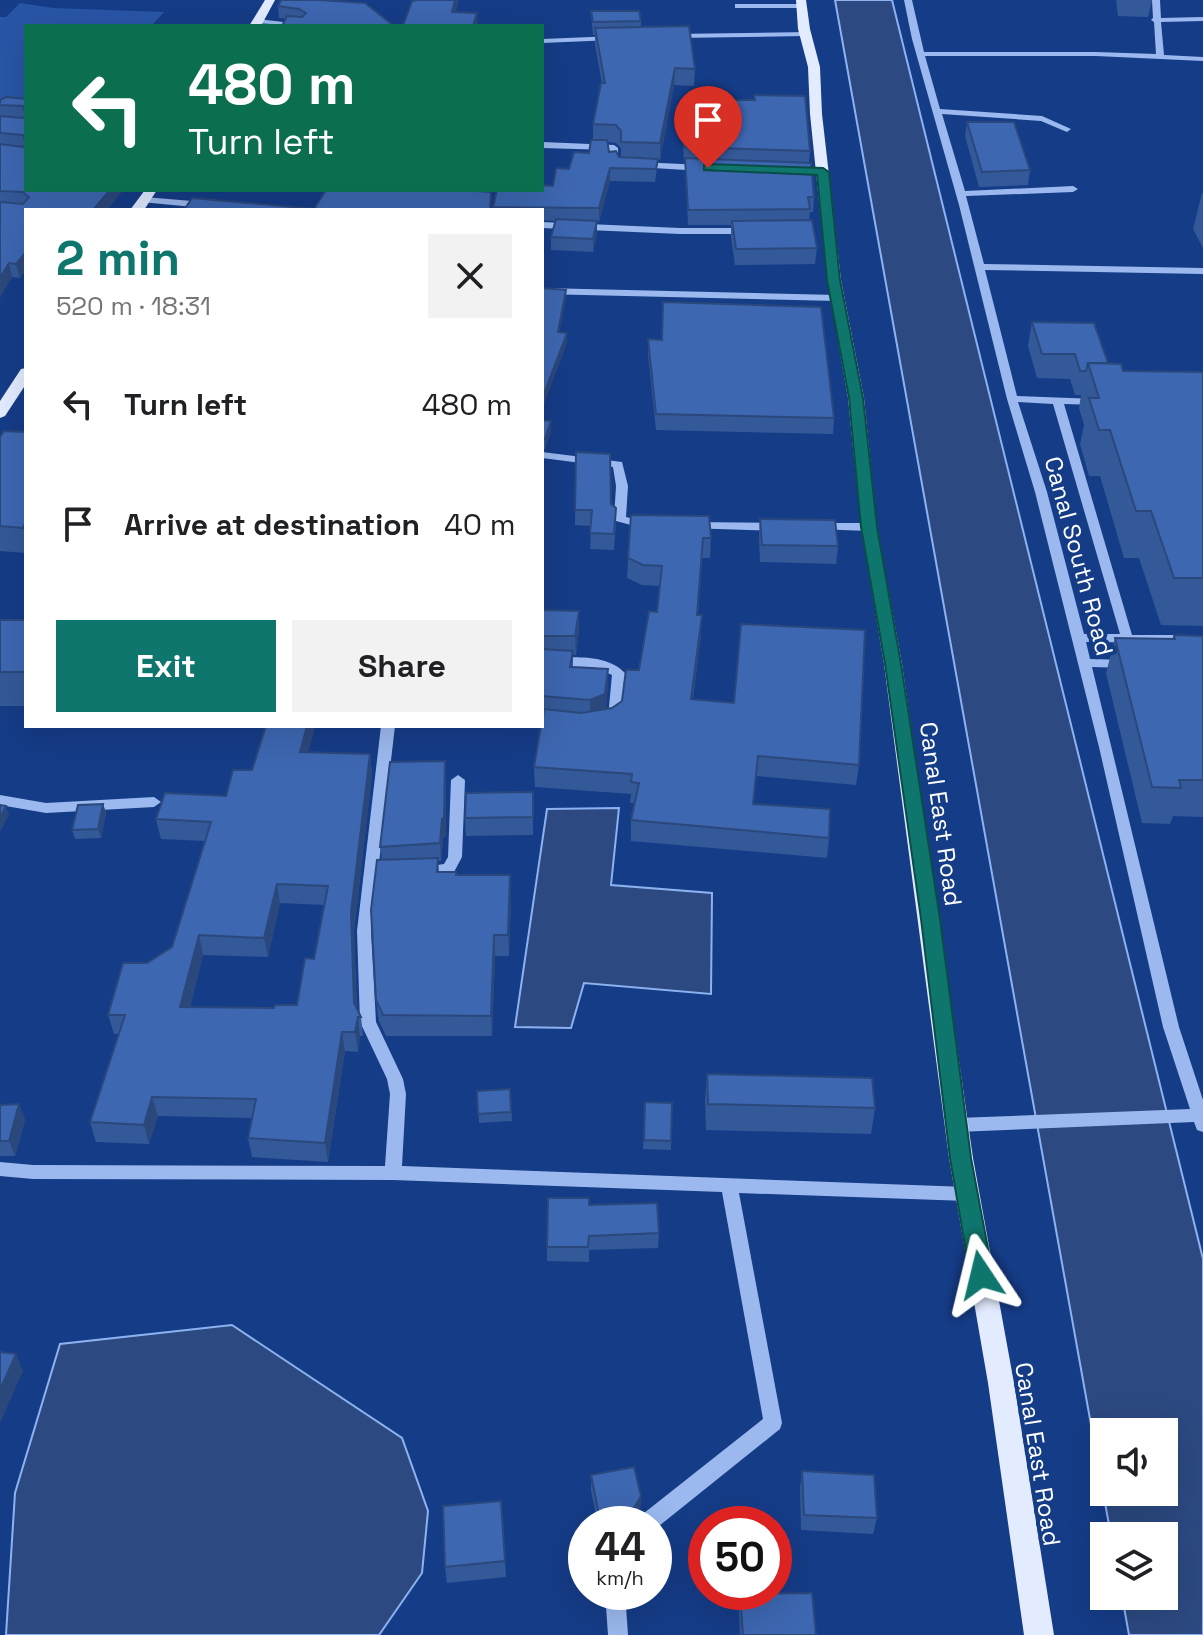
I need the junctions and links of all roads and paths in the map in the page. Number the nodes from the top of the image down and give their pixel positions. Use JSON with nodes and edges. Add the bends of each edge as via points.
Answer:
{"nodes":[{"id":1,"x":270,"y":0,"type":"edge"},
{"id":2,"x":908,"y":0,"type":"edge"},
{"id":3,"x":1156,"y":0,"type":"edge"},
{"id":4,"x":801,"y":3,"type":"edge"},
{"id":5,"x":738,"y":6,"type":"dead end"},
{"id":6,"x":1203,"y":19,"type":"edge"},
{"id":7,"x":1155,"y":20,"type":"junction"},
{"id":8,"x":256,"y":24,"type":"edge"},
{"id":9,"x":805,"y":34,"type":"junction"},
{"id":10,"x":658,"y":36,"type":"edge"},
{"id":11,"x":629,"y":37,"type":"edge"},
{"id":12,"x":544,"y":41,"type":"edge"},
{"id":13,"x":921,"y":54,"type":"junction"},
{"id":14,"x":1160,"y":56,"type":"junction"},
{"id":15,"x":1203,"y":59,"type":"edge"},
{"id":16,"x":937,"y":111,"type":"junction"},
{"id":17,"x":1067,"y":129,"type":"dead end"},
{"id":18,"x":544,"y":145,"type":"edge"},
{"id":19,"x":715,"y":168,"type":"edge"},
{"id":20,"x":1073,"y":189,"type":"dead end"},
{"id":21,"x":961,"y":194,"type":"junction"},
{"id":22,"x":144,"y":200,"type":"edge"},
{"id":23,"x":216,"y":206,"type":"edge"},
{"id":24,"x":544,"y":225,"type":"edge"},
{"id":25,"x":754,"y":231,"type":"edge"},
{"id":26,"x":980,"y":267,"type":"junction"},
{"id":27,"x":1203,"y":271,"type":"edge"},
{"id":28,"x":544,"y":291,"type":"edge"},
{"id":29,"x":837,"y":298,"type":"junction"},
{"id":30,"x":24,"y":375,"type":"edge"},
{"id":31,"x":1012,"y":399,"type":"junction"},
{"id":32,"x":1057,"y":400,"type":"junction"},
{"id":33,"x":1115,"y":402,"type":"edge"},
{"id":34,"x":2,"y":406,"type":"edge"},
{"id":35,"x":544,"y":455,"type":"edge"},
{"id":36,"x":661,"y":526,"type":"edge"},
{"id":37,"x":677,"y":526,"type":"edge"},
{"id":38,"x":789,"y":527,"type":"edge"},
{"id":39,"x":805,"y":527,"type":"edge"},
{"id":40,"x":869,"y":527,"type":"junction"},
{"id":41,"x":1077,"y":638,"type":"junction"},
{"id":42,"x":1127,"y":638,"type":"junction"},
{"id":43,"x":1203,"y":639,"type":"edge"},
{"id":44,"x":544,"y":662,"type":"edge"},
{"id":45,"x":1084,"y":663,"type":"junction"},
{"id":46,"x":1145,"y":664,"type":"edge"},
{"id":47,"x":597,"y":725,"type":"edge"},
{"id":48,"x":388,"y":728,"type":"edge"},
{"id":49,"x":458,"y":780,"type":"dead end"},
{"id":50,"x":0,"y":800,"type":"edge"},
{"id":51,"x":154,"y":802,"type":"dead end"},
{"id":52,"x":411,"y":872,"type":"edge"},
{"id":53,"x":1200,"y":1109,"type":"edge"},
{"id":54,"x":957,"y":1125,"type":"junction"},
{"id":55,"x":0,"y":1169,"type":"edge"},
{"id":56,"x":393,"y":1173,"type":"junction"},
{"id":57,"x":729,"y":1186,"type":"junction"},
{"id":58,"x":967,"y":1194,"type":"junction"},
{"id":59,"x":669,"y":1506,"type":"edge"},
{"id":60,"x":616,"y":1610,"type":"edge"},
{"id":61,"x":618,"y":1635,"type":"edge"},
{"id":62,"x":1039,"y":1635,"type":"edge"}],
"edges":[{"from":1,"to":8,"type":"main road"},
{"from":2,"to":13,"type":"street","name":"Canal South Road"},
{"from":3,"to":7,"type":"street"},
{"from":4,"to":5,"type":"street"},
{"from":4,"to":9,"type":"main road","name":"Canal East Road"},
{"from":6,"to":7,"type":"street"},
{"from":7,"to":14,"type":"street"},
{"from":9,"to":10,"type":"street"},
{"from":9,"to":29,"type":"main road","name":"Canal East Road","via":[[814,67],[820,230]]},
{"from":11,"to":12,"type":"street"},
{"from":13,"to":14,"type":"street"},
{"from":13,"to":16,"type":"street","name":"Canal South Road"},
{"from":14,"to":15,"type":"street"},
{"from":16,"to":17,"type":"street","via":[[1042,119]]},
{"from":16,"to":21,"type":"street","name":"Canal South Road"},
{"from":18,"to":19,"type":"street","via":[[614,148],[618,163]]},
{"from":20,"to":21,"type":"street"},
{"from":21,"to":26,"type":"street","name":"Canal South Road"},
{"from":22,"to":23,"type":"street"},
{"from":24,"to":25,"type":"street"},
{"from":26,"to":27,"type":"street"},
{"from":26,"to":31,"type":"street","name":"Canal South Road"},
{"from":28,"to":29,"type":"street"},
{"from":29,"to":40,"type":"main road","name":"Canal East Road","via":[[856,398]]},
{"from":30,"to":34,"type":"main road"},
{"from":31,"to":32,"type":"street"},
{"from":31,"to":41,"type":"street","name":"Canal South Road"},
{"from":32,"to":33,"type":"street"},
{"from":32,"to":42,"type":"street"},
{"from":35,"to":36,"type":"street","via":[[618,464],[620,519]]},
{"from":37,"to":38,"type":"street"},
{"from":39,"to":40,"type":"street"},
{"from":40,"to":54,"type":"main road","name":"Canal East Road"},
{"from":41,"to":42,"type":"street"},
{"from":41,"to":45,"type":"street","name":"Canal South Road"},
{"from":42,"to":43,"type":"street"},
{"from":44,"to":47,"type":"street","via":[[606,665],[619,673],[614,718]]},
{"from":45,"to":46,"type":"street"},
{"from":45,"to":53,"type":"street","name":"Canal South Road","via":[[1171,1027]]},
{"from":48,"to":56,"type":"street","via":[[378,873],[364,931],[368,1022],[398,1094]]},
{"from":49,"to":52,"type":"street","via":[[455,857],[449,868]]},
{"from":50,"to":51,"type":"street","via":[[46,808]]},
{"from":53,"to":54,"type":"street","via":[[1176,1115]]},
{"from":54,"to":58,"type":"main road","name":"Canal East Road"},
{"from":55,"to":56,"type":"street"},
{"from":56,"to":57,"type":"street"},
{"from":57,"to":58,"type":"street"},
{"from":57,"to":59,"type":"street","via":[[773,1423]]},
{"from":58,"to":62,"type":"main road","name":"Canal East Road"},
{"from":60,"to":61,"type":"street"}]}
